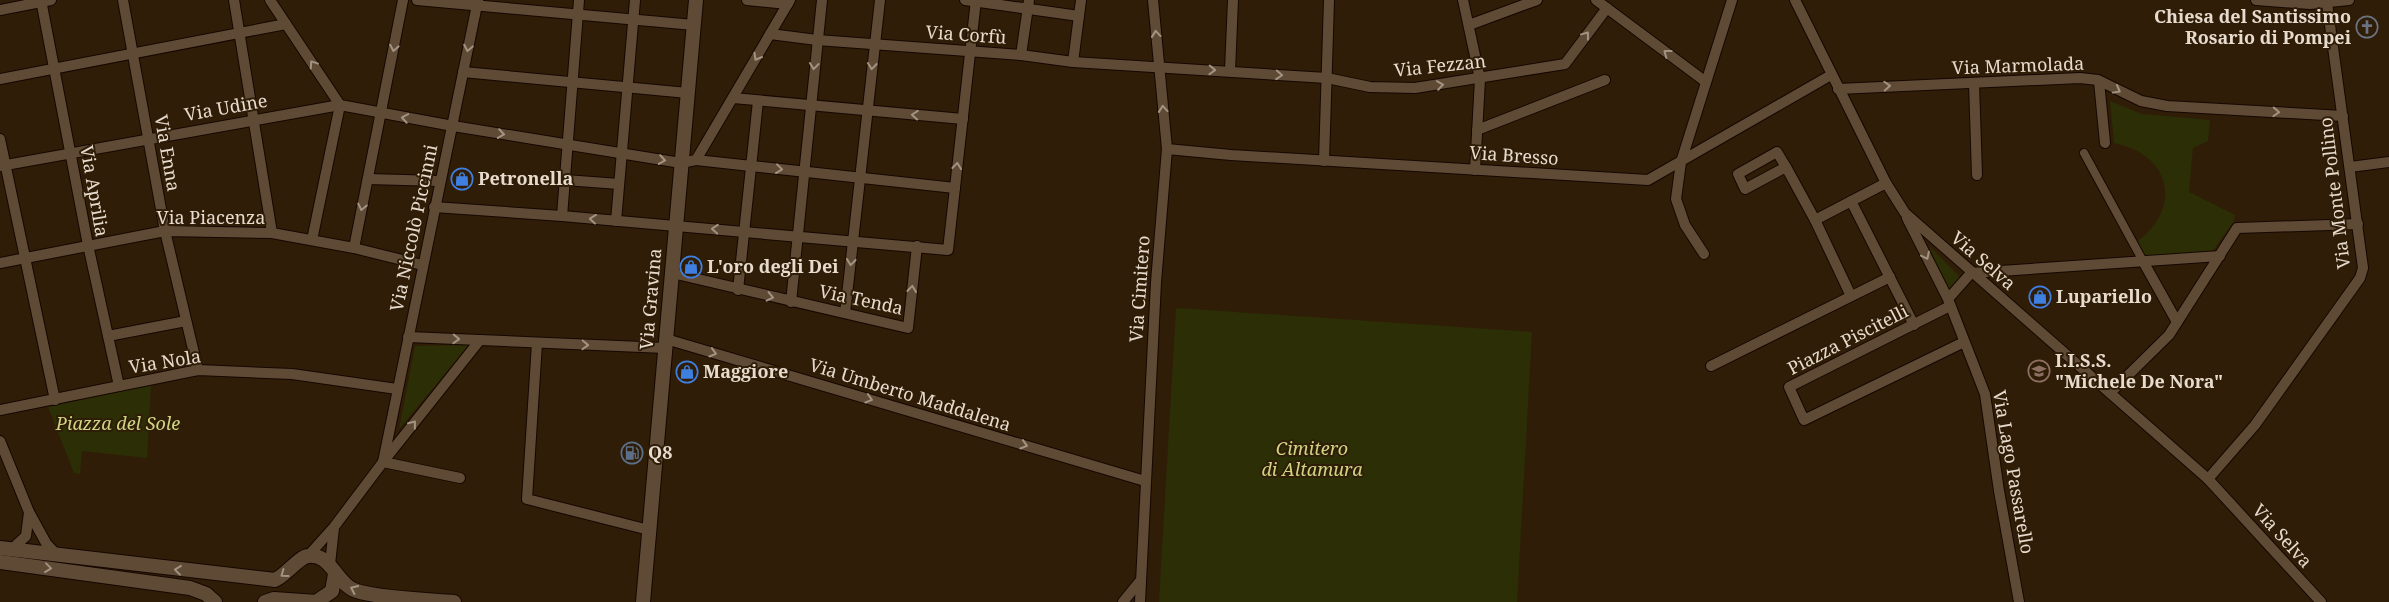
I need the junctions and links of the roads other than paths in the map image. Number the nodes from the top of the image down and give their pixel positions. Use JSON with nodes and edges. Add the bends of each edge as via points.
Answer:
{"nodes":[{"id":1,"x":123,"y":0,"type":"edge"},
{"id":2,"x":234,"y":0,"type":"edge"},
{"id":3,"x":270,"y":0,"type":"edge"},
{"id":4,"x":403,"y":0,"type":"edge"},
{"id":5,"x":417,"y":0,"type":"edge"},
{"id":6,"x":579,"y":0,"type":"edge"},
{"id":7,"x":635,"y":0,"type":"edge"},
{"id":8,"x":696,"y":0,"type":"edge"},
{"id":9,"x":753,"y":0,"type":"edge"},
{"id":10,"x":822,"y":0,"type":"edge"},
{"id":11,"x":880,"y":0,"type":"edge"},
{"id":12,"x":965,"y":0,"type":"edge"},
{"id":13,"x":1081,"y":0,"type":"edge"},
{"id":14,"x":1154,"y":0,"type":"edge"},
{"id":15,"x":1233,"y":0,"type":"edge"},
{"id":16,"x":1329,"y":0,"type":"edge"},
{"id":17,"x":1463,"y":0,"type":"edge"},
{"id":18,"x":1537,"y":0,"type":"edge"},
{"id":19,"x":1732,"y":0,"type":"edge"},
{"id":20,"x":1795,"y":0,"type":"edge"},
{"id":21,"x":2256,"y":0,"type":"edge"},
{"id":22,"x":2349,"y":0,"type":"edge"},
{"id":23,"x":45,"y":1,"type":"edge"},
{"id":24,"x":976,"y":1,"type":"edge"},
{"id":25,"x":789,"y":2,"type":"edge"},
{"id":26,"x":2294,"y":2,"type":"edge"},
{"id":27,"x":2327,"y":2,"type":"junction"},
{"id":28,"x":477,"y":3,"type":"edge"},
{"id":29,"x":1605,"y":3,"type":"edge"},
{"id":30,"x":1029,"y":4,"type":"edge"},
{"id":31,"x":0,"y":10,"type":"edge"},
{"id":32,"x":578,"y":14,"type":"junction"},
{"id":33,"x":1079,"y":16,"type":"junction"},
{"id":34,"x":633,"y":20,"type":"junction"},
{"id":35,"x":286,"y":24,"type":"junction"},
{"id":36,"x":1469,"y":24,"type":"junction"},
{"id":37,"x":694,"y":25,"type":"junction"},
{"id":38,"x":240,"y":33,"type":"junction"},
{"id":39,"x":770,"y":34,"type":"junction"},
{"id":40,"x":816,"y":40,"type":"junction"},
{"id":41,"x":874,"y":44,"type":"junction"},
{"id":42,"x":970,"y":52,"type":"junction"},
{"id":43,"x":133,"y":55,"type":"junction"},
{"id":44,"x":1021,"y":55,"type":"junction"},
{"id":45,"x":1073,"y":62,"type":"junction"},
{"id":46,"x":54,"y":68,"type":"junction"},
{"id":47,"x":1159,"y":68,"type":"junction"},
{"id":48,"x":1230,"y":71,"type":"junction"},
{"id":49,"x":463,"y":72,"type":"junction"},
{"id":50,"x":1831,"y":75,"type":"junction"},
{"id":51,"x":1327,"y":78,"type":"junction"},
{"id":52,"x":0,"y":79,"type":"edge"},
{"id":53,"x":1480,"y":79,"type":"junction"},
{"id":54,"x":1605,"y":80,"type":"dead end"},
{"id":55,"x":2100,"y":81,"type":"junction"},
{"id":56,"x":572,"y":82,"type":"junction"},
{"id":57,"x":1706,"y":82,"type":"junction"},
{"id":58,"x":1974,"y":82,"type":"junction"},
{"id":59,"x":628,"y":88,"type":"junction"},
{"id":60,"x":1838,"y":89,"type":"junction"},
{"id":61,"x":688,"y":93,"type":"junction"},
{"id":62,"x":732,"y":98,"type":"junction"},
{"id":63,"x":758,"y":101,"type":"junction"},
{"id":64,"x":340,"y":105,"type":"junction"},
{"id":65,"x":810,"y":106,"type":"junction"},
{"id":66,"x":867,"y":112,"type":"junction"},
{"id":67,"x":382,"y":114,"type":"junction"},
{"id":68,"x":2343,"y":116,"type":"junction"},
{"id":69,"x":963,"y":119,"type":"junction"},
{"id":70,"x":254,"y":120,"type":"junction"},
{"id":71,"x":453,"y":126,"type":"junction"},
{"id":72,"x":1477,"y":130,"type":"junction"},
{"id":73,"x":148,"y":138,"type":"junction"},
{"id":74,"x":0,"y":139,"type":"edge"},
{"id":75,"x":2105,"y":143,"type":"dead end"},
{"id":76,"x":567,"y":144,"type":"junction"},
{"id":77,"x":1167,"y":149,"type":"junction"},
{"id":78,"x":71,"y":152,"type":"junction"},
{"id":79,"x":622,"y":153,"type":"junction"},
{"id":80,"x":2084,"y":153,"type":"dead end"},
{"id":81,"x":696,"y":160,"type":"junction"},
{"id":82,"x":1324,"y":161,"type":"junction"},
{"id":83,"x":1681,"y":162,"type":"junction"},
{"id":84,"x":2389,"y":162,"type":"edge"},
{"id":85,"x":682,"y":163,"type":"junction"},
{"id":86,"x":2,"y":166,"type":"edge"},
{"id":87,"x":751,"y":166,"type":"junction"},
{"id":88,"x":1786,"y":167,"type":"dead end"},
{"id":89,"x":2350,"y":167,"type":"junction"},
{"id":90,"x":1475,"y":170,"type":"junction"},
{"id":91,"x":804,"y":172,"type":"junction"},
{"id":92,"x":1977,"y":175,"type":"dead end"},
{"id":93,"x":860,"y":178,"type":"junction"},
{"id":94,"x":368,"y":179,"type":"junction"},
{"id":95,"x":564,"y":180,"type":"junction"},
{"id":96,"x":440,"y":181,"type":"junction"},
{"id":97,"x":1886,"y":183,"type":"junction"},
{"id":98,"x":619,"y":184,"type":"junction"},
{"id":99,"x":955,"y":188,"type":"junction"},
{"id":100,"x":1851,"y":201,"type":"junction"},
{"id":101,"x":434,"y":207,"type":"junction"},
{"id":102,"x":1905,"y":213,"type":"junction"},
{"id":103,"x":562,"y":216,"type":"junction"},
{"id":104,"x":1815,"y":220,"type":"junction"},
{"id":105,"x":616,"y":221,"type":"junction"},
{"id":106,"x":2358,"y":224,"type":"junction"},
{"id":107,"x":676,"y":226,"type":"junction"},
{"id":108,"x":165,"y":231,"type":"junction"},
{"id":109,"x":744,"y":232,"type":"junction"},
{"id":110,"x":272,"y":233,"type":"junction"},
{"id":111,"x":798,"y":237,"type":"junction"},
{"id":112,"x":312,"y":240,"type":"junction"},
{"id":113,"x":853,"y":241,"type":"junction"},
{"id":114,"x":88,"y":245,"type":"junction"},
{"id":115,"x":917,"y":246,"type":"junction"},
{"id":116,"x":354,"y":248,"type":"junction"},
{"id":117,"x":1704,"y":254,"type":"dead end"},
{"id":118,"x":2220,"y":256,"type":"junction"},
{"id":119,"x":25,"y":258,"type":"junction"},
{"id":120,"x":0,"y":263,"type":"edge"},
{"id":121,"x":2144,"y":263,"type":"junction"},
{"id":122,"x":422,"y":265,"type":"junction"},
{"id":123,"x":672,"y":273,"type":"junction"},
{"id":124,"x":1971,"y":273,"type":"junction"},
{"id":125,"x":1890,"y":277,"type":"junction"},
{"id":126,"x":738,"y":290,"type":"junction"},
{"id":127,"x":1851,"y":296,"type":"junction"},
{"id":128,"x":791,"y":302,"type":"junction"},
{"id":129,"x":1949,"y":303,"type":"junction"},
{"id":130,"x":845,"y":313,"type":"junction"},
{"id":131,"x":186,"y":321,"type":"junction"},
{"id":132,"x":2177,"y":322,"type":"junction"},
{"id":133,"x":1914,"y":325,"type":"junction"},
{"id":134,"x":108,"y":336,"type":"junction"},
{"id":135,"x":408,"y":338,"type":"junction"},
{"id":136,"x":480,"y":340,"type":"junction"},
{"id":137,"x":1964,"y":342,"type":"junction"},
{"id":138,"x":537,"y":343,"type":"junction"},
{"id":139,"x":666,"y":343,"type":"junction"},
{"id":140,"x":1711,"y":366,"type":"dead end"},
{"id":141,"x":198,"y":370,"type":"junction"},
{"id":142,"x":119,"y":386,"type":"junction"},
{"id":143,"x":397,"y":389,"type":"junction"},
{"id":144,"x":2110,"y":393,"type":"junction"},
{"id":145,"x":55,"y":400,"type":"junction"},
{"id":146,"x":0,"y":410,"type":"edge"},
{"id":147,"x":0,"y":441,"type":"edge"},
{"id":148,"x":383,"y":462,"type":"junction"},
{"id":149,"x":460,"y":478,"type":"dead end"},
{"id":150,"x":2208,"y":479,"type":"junction"},
{"id":151,"x":1145,"y":481,"type":"junction"},
{"id":152,"x":30,"y":512,"type":"junction"},
{"id":153,"x":334,"y":527,"type":"junction"},
{"id":154,"x":649,"y":530,"type":"junction"},
{"id":155,"x":6,"y":549,"type":"edge"},
{"id":156,"x":56,"y":554,"type":"junction"},
{"id":157,"x":308,"y":556,"type":"junction"},
{"id":158,"x":0,"y":562,"type":"edge"},
{"id":159,"x":332,"y":569,"type":"junction"},
{"id":160,"x":226,"y":575,"type":"junction"},
{"id":161,"x":1141,"y":580,"type":"junction"},
{"id":162,"x":214,"y":600,"type":"edge"},
{"id":163,"x":266,"y":602,"type":"edge"},
{"id":164,"x":317,"y":602,"type":"edge"},
{"id":165,"x":454,"y":602,"type":"edge"},
{"id":166,"x":643,"y":602,"type":"edge"},
{"id":167,"x":1124,"y":602,"type":"edge"},
{"id":168,"x":1140,"y":602,"type":"edge"},
{"id":169,"x":2020,"y":602,"type":"edge"},
{"id":170,"x":2322,"y":602,"type":"edge"}],
"edges":[{"from":1,"to":43,"type":"street","name":"Via Enna"},
{"from":2,"to":38,"type":"street"},
{"from":3,"to":35,"type":"street"},
{"from":4,"to":67,"type":"street","one_way":true},
{"from":5,"to":28,"type":"street"},
{"from":6,"to":32,"type":"street"},
{"from":7,"to":34,"type":"street"},
{"from":8,"to":37,"type":"main road","name":"Via Gravina"},
{"from":9,"to":25,"type":"street"},
{"from":10,"to":40,"type":"street"},
{"from":11,"to":41,"type":"street"},
{"from":12,"to":24,"type":"street"},
{"from":13,"to":33,"type":"street"},
{"from":47,"to":14,"type":"street","name":"Via Cimitero","one_way":true},
{"from":15,"to":48,"type":"street"},
{"from":16,"to":51,"type":"street"},
{"from":17,"to":36,"type":"street"},
{"from":18,"to":36,"type":"street"},
{"from":19,"to":57,"type":"street"},
{"from":20,"to":50,"type":"street","name":"Via Selva"},
{"from":21,"to":26,"type":"street"},
{"from":22,"to":27,"type":"street"},
{"from":23,"to":31,"type":"street"},
{"from":23,"to":46,"type":"street","name":"Via Aprilia"},
{"from":24,"to":30,"type":"street"},
{"from":24,"to":42,"type":"street"},
{"from":25,"to":39,"type":"street"},
{"from":26,"to":27,"type":"street"},
{"from":27,"to":68,"type":"street","name":"Via Monte Pollino"},
{"from":28,"to":32,"type":"street"},
{"from":28,"to":49,"type":"street","name":"Via Niccolò Piccinni","one_way":true},
{"from":53,"to":29,"type":"street","name":"Via Fezzan","one_way":true,"via":[[1565,64]]},
{"from":57,"to":29,"type":"street","one_way":true},
{"from":30,"to":33,"type":"street"},
{"from":30,"to":44,"type":"street"},
{"from":32,"to":34,"type":"street"},
{"from":32,"to":56,"type":"street"},
{"from":33,"to":45,"type":"street"},
{"from":34,"to":37,"type":"street"},
{"from":34,"to":59,"type":"street"},
{"from":35,"to":38,"type":"street"},
{"from":64,"to":35,"type":"street","one_way":true},
{"from":36,"to":53,"type":"street"},
{"from":37,"to":61,"type":"main road","name":"Via Gravina"},
{"from":38,"to":43,"type":"street"},
{"from":38,"to":70,"type":"street"},
{"from":39,"to":40,"type":"street","name":"Via Corfù"},
{"from":39,"to":62,"type":"street","one_way":true},
{"from":40,"to":41,"type":"street","name":"Via Corfù"},
{"from":40,"to":65,"type":"street","one_way":true},
{"from":41,"to":42,"type":"street","name":"Via Corfù"},
{"from":41,"to":66,"type":"street","one_way":true},
{"from":42,"to":44,"type":"street","name":"Via Corfù"},
{"from":42,"to":69,"type":"street"},
{"from":43,"to":46,"type":"street"},
{"from":43,"to":73,"type":"street","name":"Via Enna"},
{"from":44,"to":45,"type":"street","name":"Via Corfù"},
{"from":45,"to":47,"type":"street","name":"Via Corfù"},
{"from":46,"to":52,"type":"street"},
{"from":46,"to":78,"type":"street","name":"Via Aprilia"},
{"from":47,"to":48,"type":"street","name":"Via Fezzan","one_way":true},
{"from":77,"to":47,"type":"street","name":"Via Cimitero","one_way":true},
{"from":48,"to":51,"type":"street","name":"Via Fezzan","one_way":true},
{"from":49,"to":56,"type":"street"},
{"from":49,"to":71,"type":"street","name":"Via Niccolò Piccinni"},
{"from":50,"to":60,"type":"street","name":"Via Selva"},
{"from":50,"to":83,"type":"street","name":"Via Bresso"},
{"from":51,"to":53,"type":"street","name":"Via Fezzan","one_way":true,"via":[[1370,87],[1415,88]]},
{"from":51,"to":82,"type":"street"},
{"from":53,"to":72,"type":"street"},
{"from":54,"to":72,"type":"street"},
{"from":55,"to":58,"type":"street","name":"Via Marmolada","via":[[2080,78]]},
{"from":55,"to":68,"type":"street","name":"Via Marmolada","one_way":true,"via":[[2141,101],[2167,106]]},
{"from":55,"to":75,"type":"street"},
{"from":56,"to":59,"type":"street"},
{"from":56,"to":76,"type":"street"},
{"from":57,"to":83,"type":"street"},
{"from":60,"to":58,"type":"street","name":"Via Marmolada","one_way":true},
{"from":58,"to":92,"type":"street"},
{"from":59,"to":61,"type":"street"},
{"from":59,"to":79,"type":"street"},
{"from":60,"to":97,"type":"street","name":"Via Selva"},
{"from":61,"to":85,"type":"main road","name":"Via Gravina"},
{"from":62,"to":63,"type":"street"},
{"from":62,"to":81,"type":"street"},
{"from":63,"to":65,"type":"street"},
{"from":63,"to":87,"type":"street"},
{"from":64,"to":67,"type":"street"},
{"from":64,"to":70,"type":"street","name":"Via Udine"},
{"from":64,"to":112,"type":"street"},
{"from":65,"to":66,"type":"street"},
{"from":65,"to":91,"type":"street"},
{"from":69,"to":66,"type":"street","one_way":true},
{"from":66,"to":93,"type":"street"},
{"from":71,"to":67,"type":"street","one_way":true},
{"from":67,"to":94,"type":"street"},
{"from":68,"to":89,"type":"street","name":"Via Monte Pollino"},
{"from":99,"to":69,"type":"street","one_way":true},
{"from":70,"to":73,"type":"street","name":"Via Udine"},
{"from":70,"to":110,"type":"street"},
{"from":71,"to":76,"type":"street","one_way":true},
{"from":71,"to":96,"type":"street","name":"Via Niccolò Piccinni"},
{"from":72,"to":90,"type":"street"},
{"from":73,"to":78,"type":"street","name":"Via Udine"},
{"from":73,"to":108,"type":"street","name":"Via Enna"},
{"from":74,"to":86,"type":"street"},
{"from":76,"to":79,"type":"street"},
{"from":76,"to":95,"type":"street"},
{"from":77,"to":82,"type":"street","name":"Via Bresso"},
{"from":77,"to":151,"type":"street","name":"Via Cimitero"},
{"from":78,"to":86,"type":"street","name":"Via Udine"},
{"from":78,"to":114,"type":"street","name":"Via Aprilia"},
{"from":79,"to":85,"type":"street","one_way":true},
{"from":79,"to":98,"type":"street"},
{"from":80,"to":121,"type":"street"},
{"from":81,"to":85,"type":"street"},
{"from":81,"to":87,"type":"street"},
{"from":82,"to":90,"type":"street","name":"Via Bresso"},
{"from":83,"to":90,"type":"street","name":"Via Bresso","via":[[1655,177],[1641,180]]},
{"from":83,"to":117,"type":"street","via":[[1676,199],[1685,225]]},
{"from":84,"to":89,"type":"street"},
{"from":85,"to":107,"type":"main road","name":"Via Gravina"},
{"from":86,"to":119,"type":"street"},
{"from":87,"to":91,"type":"street","one_way":true},
{"from":87,"to":109,"type":"street"},
{"from":88,"to":104,"type":"street"},
{"from":89,"to":106,"type":"street","name":"Via Monte Pollino"},
{"from":91,"to":93,"type":"street"},
{"from":91,"to":111,"type":"street"},
{"from":93,"to":99,"type":"street"},
{"from":93,"to":113,"type":"street"},
{"from":94,"to":96,"type":"street"},
{"from":94,"to":116,"type":"street","one_way":true},
{"from":95,"to":98,"type":"street"},
{"from":95,"to":103,"type":"street"},
{"from":96,"to":101,"type":"street","name":"Via Niccolò Piccinni"},
{"from":97,"to":100,"type":"street"},
{"from":97,"to":102,"type":"street","name":"Via Selva"},
{"from":98,"to":105,"type":"street"},
{"from":99,"to":115,"type":"street","via":[[948,250]]},
{"from":100,"to":104,"type":"street"},
{"from":100,"to":125,"type":"street"},
{"from":101,"to":103,"type":"street"},
{"from":101,"to":122,"type":"street","name":"Via Niccolò Piccinni"},
{"from":102,"to":124,"type":"street","name":"Via Selva"},
{"from":102,"to":129,"type":"street","name":"Via Lago Passarello","one_way":true},
{"from":105,"to":103,"type":"street","one_way":true},
{"from":104,"to":127,"type":"street"},
{"from":105,"to":107,"type":"street"},
{"from":106,"to":118,"type":"street","via":[[2245,226],[2237,228],[2231,235]]},
{"from":106,"to":150,"type":"street","name":"Via Monte Pollino","via":[[2363,268],[2360,278],[2255,425]]},
{"from":109,"to":107,"type":"street","one_way":true},
{"from":107,"to":123,"type":"main road","name":"Via Gravina"},
{"from":108,"to":110,"type":"street","name":"Via Piacenza"},
{"from":108,"to":114,"type":"street","name":"Via Piacenza"},
{"from":108,"to":131,"type":"street","name":"Via Enna"},
{"from":109,"to":111,"type":"street"},
{"from":109,"to":126,"type":"street"},
{"from":110,"to":112,"type":"street","name":"Via Piacenza"},
{"from":111,"to":113,"type":"street"},
{"from":111,"to":128,"type":"street"},
{"from":112,"to":116,"type":"street","name":"Via Piacenza"},
{"from":113,"to":115,"type":"street"},
{"from":113,"to":130,"type":"street","one_way":true},
{"from":114,"to":119,"type":"street","name":"Via Piacenza"},
{"from":114,"to":134,"type":"street","name":"Via Aprilia"},
{"from":130,"to":115,"type":"street","name":"Via Tenda","one_way":true,"via":[[908,328]]},
{"from":116,"to":122,"type":"street","name":"Via Piacenza"},
{"from":118,"to":121,"type":"street"},
{"from":118,"to":132,"type":"street"},
{"from":119,"to":120,"type":"street","name":"Via Piacenza"},
{"from":119,"to":145,"type":"street"},
{"from":121,"to":124,"type":"street"},
{"from":121,"to":132,"type":"street"},
{"from":122,"to":135,"type":"street","name":"Via Niccolò Piccinni"},
{"from":123,"to":126,"type":"street","name":"Via Tenda"},
{"from":123,"to":139,"type":"main road","name":"Via Gravina"},
{"from":124,"to":129,"type":"street"},
{"from":124,"to":144,"type":"street","name":"Via Selva"},
{"from":125,"to":127,"type":"street"},
{"from":125,"to":133,"type":"street"},
{"from":126,"to":128,"type":"street","name":"Via Tenda","one_way":true},
{"from":127,"to":140,"type":"street"},
{"from":128,"to":130,"type":"street","name":"Via Tenda"},
{"from":129,"to":133,"type":"street","name":"Piazza Piscitelli"},
{"from":129,"to":137,"type":"street","name":"Via Lago Passarello"},
{"from":131,"to":134,"type":"street"},
{"from":131,"to":141,"type":"street","name":"Via Enna"},
{"from":132,"to":144,"type":"street","via":[[2169,335]]},
{"from":133,"to":137,"type":"street","name":"Piazza Piscitelli","via":[[1789,387],[1804,420]]},
{"from":134,"to":142,"type":"street","name":"Via Aprilia"},
{"from":135,"to":136,"type":"street","name":"Via Umberto Maddalena","one_way":true},
{"from":135,"to":143,"type":"street","name":"Via Niccolò Piccinni"},
{"from":136,"to":138,"type":"street","name":"Via Umberto Maddalena"},
{"from":148,"to":136,"type":"street","one_way":true},
{"from":137,"to":169,"type":"street","name":"Via Lago Passarello","via":[[1989,410],[1999,491]]},
{"from":138,"to":139,"type":"street","name":"Via Umberto Maddalena","one_way":true},
{"from":138,"to":154,"type":"street","via":[[527,499]]},
{"from":139,"to":151,"type":"street","name":"Via Umberto Maddalena","one_way":true},
{"from":139,"to":154,"type":"main road","name":"Via Gravina"},
{"from":141,"to":142,"type":"street","name":"Via Nola"},
{"from":141,"to":143,"type":"street","name":"Via Nola","via":[[292,374]]},
{"from":142,"to":145,"type":"street","name":"Via Nola"},
{"from":143,"to":148,"type":"street","name":"Via Niccolò Piccinni"},
{"from":144,"to":150,"type":"street","name":"Via Selva"},
{"from":145,"to":146,"type":"street","name":"Via Nola"},
{"from":147,"to":152,"type":"street"},
{"from":148,"to":149,"type":"street"},
{"from":148,"to":153,"type":"street"},
{"from":150,"to":170,"type":"street","name":"Via Selva"},
{"from":151,"to":161,"type":"street","name":"Via Cimitero"},
{"from":152,"to":155,"type":"street","via":[[26,536]]},
{"from":152,"to":156,"type":"street","via":[[46,543]]},
{"from":153,"to":157,"type":"street"},
{"from":153,"to":159,"type":"street"},
{"from":154,"to":166,"type":"main road","name":"Via Gravina"},
{"from":155,"to":156,"type":"main road"},
{"from":160,"to":156,"type":"main road","one_way":true},
{"from":157,"to":159,"type":"main road","via":[[317,556]]},
{"from":157,"to":160,"type":"main road","one_way":true,"via":[[275,580]]},
{"from":158,"to":162,"type":"main road","one_way":true,"via":[[190,588]]},
{"from":159,"to":164,"type":"main road","via":[[332,591]]},
{"from":165,"to":159,"type":"main road","one_way":true,"via":[[360,592],[350,588]]},
{"from":160,"to":162,"type":"main road","via":[[216,586]]},
{"from":161,"to":167,"type":"street"},
{"from":161,"to":168,"type":"street","name":"Via Cimitero"},
{"from":163,"to":164,"type":"main road","via":[[274,599]]}]}
